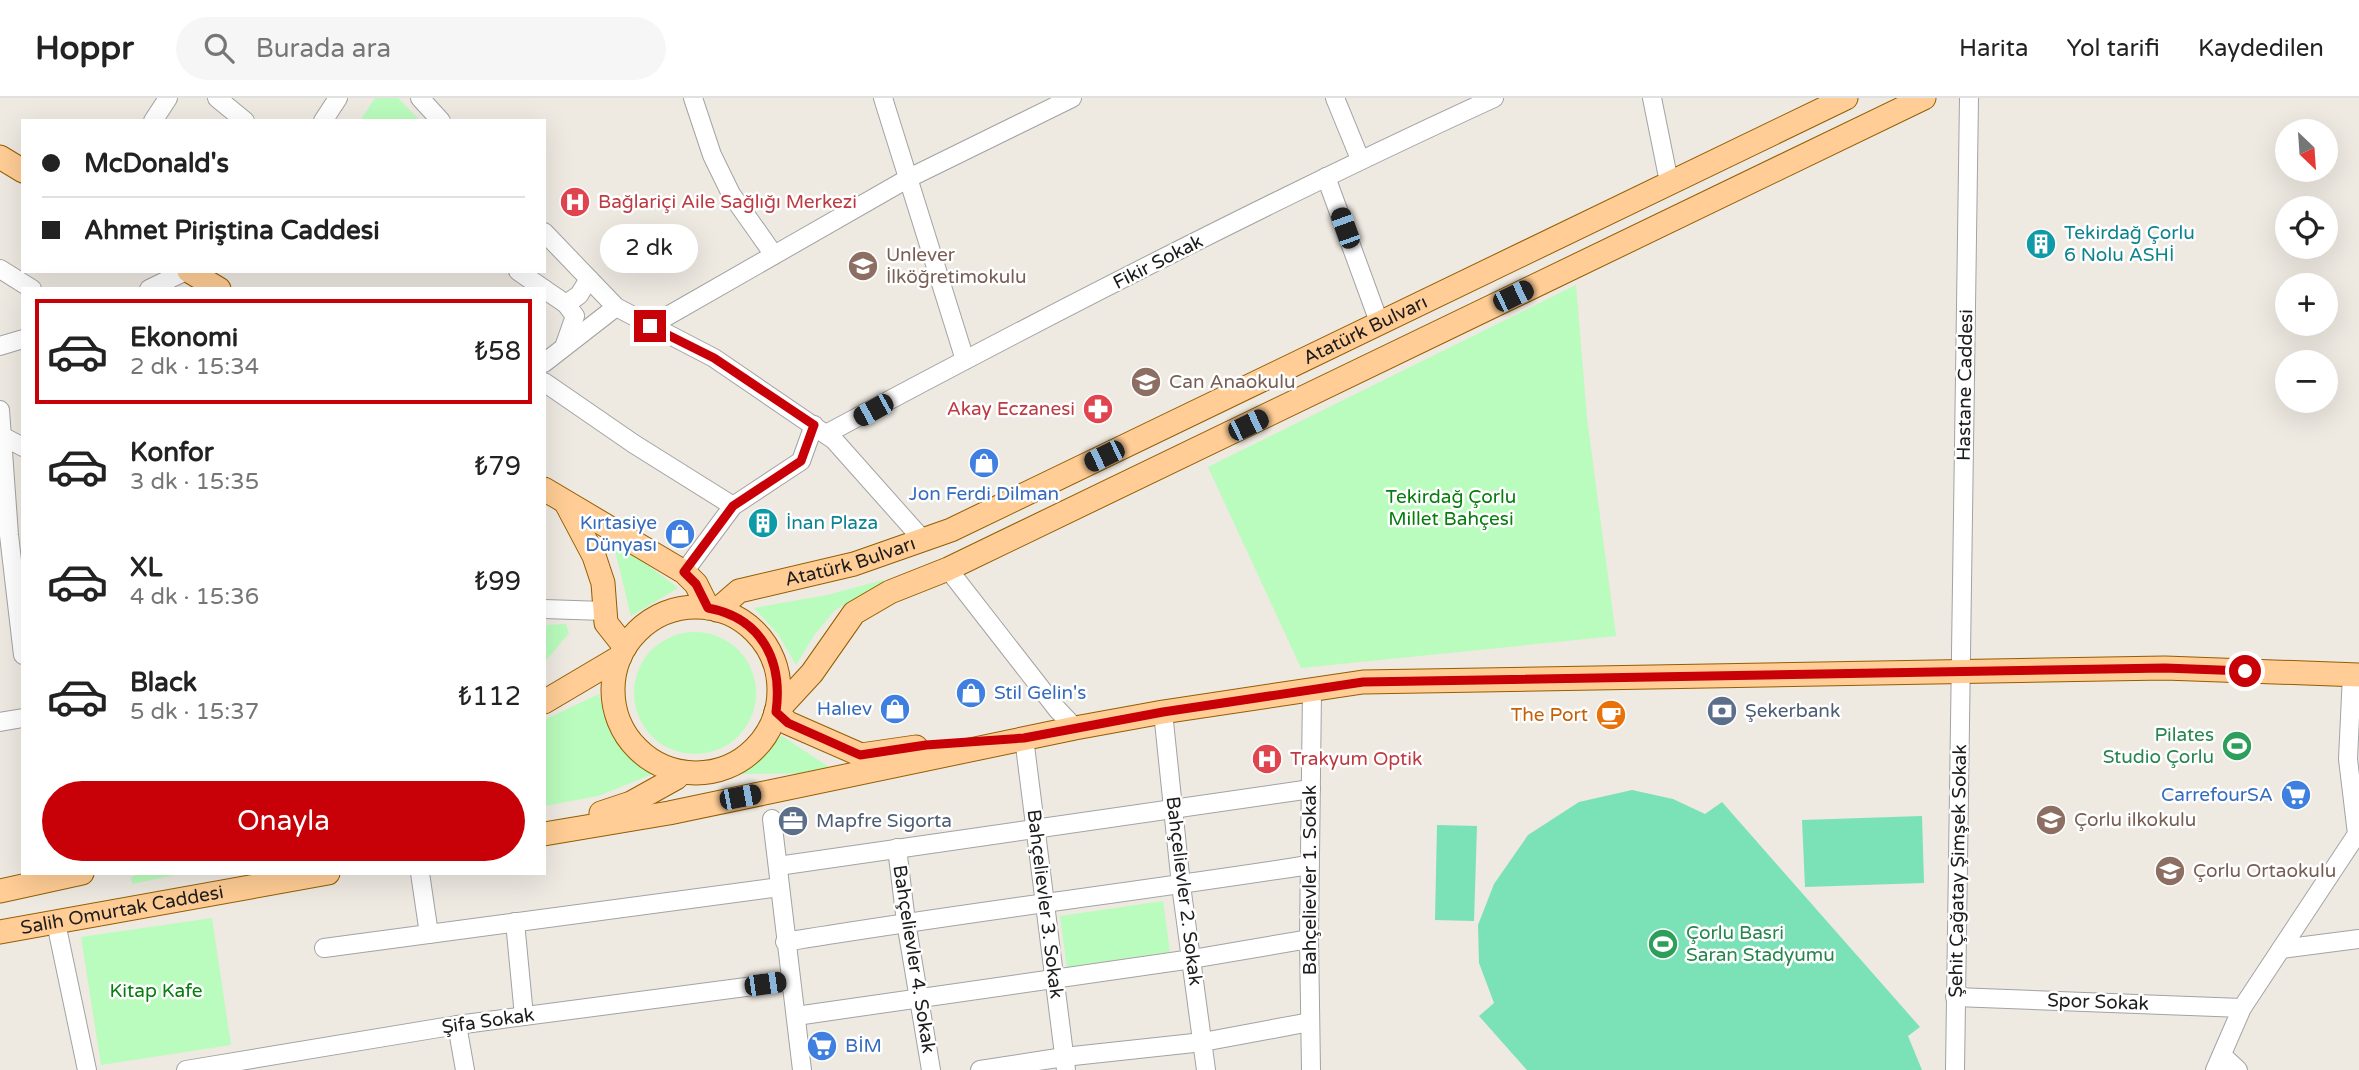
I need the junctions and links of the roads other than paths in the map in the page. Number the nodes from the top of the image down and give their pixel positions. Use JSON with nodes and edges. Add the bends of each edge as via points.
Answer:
{"nodes":[{"id":1,"x":168,"y":98,"type":"edge"},
{"id":2,"x":217,"y":98,"type":"edge"},
{"id":3,"x":338,"y":98,"type":"edge"},
{"id":4,"x":420,"y":98,"type":"edge"},
{"id":5,"x":693,"y":98,"type":"edge"},
{"id":6,"x":883,"y":98,"type":"edge"},
{"id":7,"x":1072,"y":98,"type":"edge"},
{"id":8,"x":1335,"y":98,"type":"edge"},
{"id":9,"x":1493,"y":98,"type":"edge"},
{"id":10,"x":1652,"y":98,"type":"edge"},
{"id":11,"x":1846,"y":98,"type":"edge"},
{"id":12,"x":1924,"y":98,"type":"edge"},
{"id":13,"x":1969,"y":98,"type":"edge"},
{"id":14,"x":154,"y":119,"type":"edge"},
{"id":15,"x":243,"y":119,"type":"edge"},
{"id":16,"x":324,"y":119,"type":"edge"},
{"id":17,"x":439,"y":119,"type":"edge"},
{"id":18,"x":0,"y":157,"type":"edge"},
{"id":19,"x":1360,"y":159,"type":"junction"},
{"id":20,"x":21,"y":170,"type":"edge"},
{"id":21,"x":1326,"y":177,"type":"junction"},
{"id":22,"x":907,"y":179,"type":"junction"},
{"id":23,"x":1669,"y":181,"type":"junction"},
{"id":24,"x":546,"y":234,"type":"edge"},
{"id":25,"x":774,"y":255,"type":"junction"},
{"id":26,"x":0,"y":269,"type":"edge"},
{"id":27,"x":184,"y":273,"type":"edge"},
{"id":28,"x":191,"y":273,"type":"edge"},
{"id":29,"x":521,"y":273,"type":"edge"},
{"id":30,"x":589,"y":279,"type":"junction"},
{"id":31,"x":29,"y":287,"type":"edge"},
{"id":32,"x":153,"y":287,"type":"edge"},
{"id":33,"x":216,"y":287,"type":"edge"},
{"id":34,"x":541,"y":287,"type":"edge"},
{"id":35,"x":546,"y":290,"type":"edge"},
{"id":36,"x":566,"y":304,"type":"junction"},
{"id":37,"x":616,"y":307,"type":"junction"},
{"id":38,"x":1379,"y":322,"type":"junction"},
{"id":39,"x":650,"y":326,"type":"junction"},
{"id":40,"x":21,"y":340,"type":"edge"},
{"id":41,"x":0,"y":346,"type":"edge"},
{"id":42,"x":564,"y":347,"type":"junction"},
{"id":43,"x":965,"y":360,"type":"junction"},
{"id":44,"x":546,"y":361,"type":"edge"},
{"id":45,"x":546,"y":383,"type":"edge"},
{"id":46,"x":0,"y":410,"type":"edge"},
{"id":47,"x":825,"y":433,"type":"junction"},
{"id":48,"x":2,"y":436,"type":"junction"},
{"id":49,"x":21,"y":446,"type":"edge"},
{"id":50,"x":801,"y":461,"type":"junction"},
{"id":51,"x":546,"y":490,"type":"edge"},
{"id":52,"x":565,"y":502,"type":"junction"},
{"id":53,"x":733,"y":506,"type":"junction"},
{"id":54,"x":4,"y":536,"type":"edge"},
{"id":55,"x":923,"y":540,"type":"junction"},
{"id":56,"x":948,"y":569,"type":"junction"},
{"id":57,"x":684,"y":572,"type":"junction"},
{"id":58,"x":546,"y":609,"type":"edge"},
{"id":59,"x":712,"y":609,"type":"junction"},
{"id":60,"x":604,"y":611,"type":"junction"},
{"id":61,"x":21,"y":642,"type":"edge"},
{"id":62,"x":622,"y":652,"type":"junction"},
{"id":63,"x":1962,"y":671,"type":"junction"},
{"id":64,"x":2356,"y":675,"type":"edge"},
{"id":65,"x":1312,"y":690,"type":"junction"},
{"id":66,"x":546,"y":701,"type":"edge"},
{"id":67,"x":776,"y":712,"type":"junction"},
{"id":68,"x":1163,"y":712,"type":"junction"},
{"id":69,"x":21,"y":718,"type":"edge"},
{"id":70,"x":0,"y":722,"type":"edge"},
{"id":71,"x":1075,"y":728,"type":"junction"},
{"id":72,"x":1024,"y":738,"type":"junction"},
{"id":73,"x":689,"y":773,"type":"junction"},
{"id":74,"x":1311,"y":789,"type":"junction"},
{"id":75,"x":740,"y":797,"type":"junction"},
{"id":76,"x":1173,"y":808,"type":"junction"},
{"id":77,"x":772,"y":819,"type":"dead end"},
{"id":78,"x":1035,"y":827,"type":"junction"},
{"id":79,"x":546,"y":832,"type":"edge"},
{"id":80,"x":546,"y":833,"type":"edge"},
{"id":81,"x":2358,"y":837,"type":"edge"},
{"id":82,"x":897,"y":849,"type":"junction"},
{"id":83,"x":1309,"y":865,"type":"junction"},
{"id":84,"x":778,"y":866,"type":"junction"},
{"id":85,"x":69,"y":875,"type":"edge"},
{"id":86,"x":317,"y":875,"type":"edge"},
{"id":87,"x":420,"y":875,"type":"edge"},
{"id":88,"x":1181,"y":885,"type":"junction"},
{"id":89,"x":780,"y":887,"type":"junction"},
{"id":90,"x":0,"y":891,"type":"edge"},
{"id":91,"x":1046,"y":904,"type":"junction"},
{"id":92,"x":515,"y":922,"type":"junction"},
{"id":93,"x":906,"y":922,"type":"junction"},
{"id":94,"x":56,"y":923,"type":"junction"},
{"id":95,"x":0,"y":932,"type":"edge"},
{"id":96,"x":429,"y":934,"type":"junction"},
{"id":97,"x":1308,"y":939,"type":"junction"},
{"id":98,"x":2359,"y":939,"type":"edge"},
{"id":99,"x":785,"y":942,"type":"junction"},
{"id":100,"x":324,"y":948,"type":"dead end"},
{"id":101,"x":2281,"y":949,"type":"junction"},
{"id":102,"x":1192,"y":958,"type":"junction"},
{"id":103,"x":1054,"y":977,"type":"junction"},
{"id":104,"x":792,"y":981,"type":"junction"},
{"id":105,"x":1955,"y":997,"type":"junction"},
{"id":106,"x":920,"y":999,"type":"junction"},
{"id":107,"x":2242,"y":1008,"type":"junction"},
{"id":108,"x":524,"y":1016,"type":"junction"},
{"id":109,"x":796,"y":1016,"type":"junction"},
{"id":110,"x":1310,"y":1022,"type":"junction"},
{"id":111,"x":457,"y":1025,"type":"junction"},
{"id":112,"x":1203,"y":1042,"type":"junction"},
{"id":113,"x":2219,"y":1063,"type":"edge"},
{"id":114,"x":1065,"y":1064,"type":"edge"},
{"id":115,"x":241,"y":1065,"type":"edge"},
{"id":116,"x":87,"y":1070,"type":"edge"},
{"id":117,"x":186,"y":1070,"type":"edge"},
{"id":118,"x":465,"y":1070,"type":"edge"},
{"id":119,"x":802,"y":1070,"type":"edge"},
{"id":120,"x":931,"y":1070,"type":"edge"},
{"id":121,"x":980,"y":1070,"type":"edge"},
{"id":122,"x":1206,"y":1070,"type":"edge"},
{"id":123,"x":1311,"y":1070,"type":"edge"},
{"id":124,"x":1955,"y":1070,"type":"edge"},
{"id":125,"x":2238,"y":1070,"type":"edge"}],
"edges":[{"from":1,"to":14,"type":"street"},
{"from":2,"to":15,"type":"street"},
{"from":3,"to":16,"type":"street"},
{"from":4,"to":17,"type":"street"},
{"from":5,"to":25,"type":"street","via":[[731,194]]},
{"from":6,"to":22,"type":"street"},
{"from":7,"to":22,"type":"street"},
{"from":8,"to":19,"type":"street"},
{"from":9,"to":19,"type":"street","name":"Fikir Sokak"},
{"from":10,"to":23,"type":"street"},
{"from":11,"to":23,"type":"main road","name":"Atatürk Bulvarı"},
{"from":12,"to":56,"type":"main road","name":"Atatürk Bulvarı"},
{"from":13,"to":63,"type":"street","name":"Hastane Caddesi"},
{"from":18,"to":20,"type":"main road"},
{"from":19,"to":21,"type":"street","name":"Fikir Sokak"},
{"from":21,"to":38,"type":"street"},
{"from":21,"to":43,"type":"street","name":"Fikir Sokak"},
{"from":22,"to":25,"type":"street"},
{"from":22,"to":43,"type":"street"},
{"from":23,"to":38,"type":"main road","name":"Atatürk Bulvarı"},
{"from":24,"to":30,"type":"street"},
{"from":25,"to":39,"type":"street"},
{"from":26,"to":31,"type":"street"},
{"from":27,"to":32,"type":"street"},
{"from":28,"to":33,"type":"main road"},
{"from":29,"to":34,"type":"street"},
{"from":30,"to":36,"type":"street"},
{"from":30,"to":37,"type":"street"},
{"from":35,"to":36,"type":"street"},
{"from":36,"to":42,"type":"street","via":[[575,316]]},
{"from":37,"to":39,"type":"street"},
{"from":37,"to":42,"type":"street"},
{"from":38,"to":55,"type":"main road","name":"Atatürk Bulvarı"},
{"from":39,"to":47,"type":"street","via":[[714,358]]},
{"from":40,"to":41,"type":"street"},
{"from":42,"to":44,"type":"street"},
{"from":43,"to":47,"type":"street","name":"Fikir Sokak"},
{"from":45,"to":53,"type":"street"},
{"from":46,"to":48,"type":"street"},
{"from":47,"to":50,"type":"street","name":"Fikir Sokak"},
{"from":47,"to":50,"type":"street"},
{"from":47,"to":55,"type":"street"},
{"from":48,"to":49,"type":"street"},
{"from":48,"to":54,"type":"street"},
{"from":50,"to":53,"type":"street","name":"Fikir Sokak"},
{"from":51,"to":52,"type":"main road"},
{"from":52,"to":57,"type":"main road"},
{"from":52,"to":60,"type":"main road","via":[[594,556],[603,583]]},
{"from":53,"to":57,"type":"street","name":"Fikir Sokak"},
{"from":54,"to":61,"type":"street"},
{"from":55,"to":59,"type":"main road","name":"Atatürk Bulvarı","via":[[854,564],[739,591]]},
{"from":56,"to":67,"type":"main road","name":"Atatürk Bulvarı","via":[[890,592],[854,613],[812,673]]},
{"from":56,"to":71,"type":"street"},
{"from":57,"to":59,"type":"main road"},
{"from":58,"to":60,"type":"street"},
{"from":59,"to":62,"type":"main road","via":[[669,611],[644,626]]},
{"from":59,"to":67,"type":"main road","via":[[737,618],[755,631],[768,649],[779,690]]},
{"from":60,"to":62,"type":"main road"},
{"from":62,"to":66,"type":"main road"},
{"from":62,"to":73,"type":"main road","via":[[613,677],[613,699],[628,739],[662,766]]},
{"from":63,"to":64,"type":"main road","via":[[2165,668]]},
{"from":63,"to":65,"type":"main road","via":[[1378,682]]},
{"from":63,"to":105,"type":"street","name":"Şehit Çağatay Şimşek Sokak"},
{"from":64,"to":81,"type":"street","via":[[2348,759]]},
{"from":65,"to":68,"type":"main road"},
{"from":65,"to":74,"type":"street","name":"Bahçelievler 1. Sokak"},
{"from":67,"to":72,"type":"main road","via":[[788,723],[860,755]]},
{"from":67,"to":73,"type":"main road","via":[[759,744],[746,756],[713,771]]},
{"from":68,"to":71,"type":"main road"},
{"from":68,"to":76,"type":"street","name":"Bahçelievler 2. Sokak"},
{"from":69,"to":70,"type":"street"},
{"from":71,"to":72,"type":"main road"},
{"from":72,"to":75,"type":"main road"},
{"from":72,"to":78,"type":"street","name":"Bahçelievler 3. Sokak"},
{"from":73,"to":75,"type":"main road"},
{"from":73,"to":79,"type":"main road","via":[[631,803]]},
{"from":74,"to":76,"type":"street"},
{"from":74,"to":83,"type":"street","name":"Bahçelievler 1. Sokak"},
{"from":75,"to":80,"type":"main road"},
{"from":76,"to":78,"type":"street"},
{"from":76,"to":88,"type":"street","name":"Bahçelievler 2. Sokak"},
{"from":77,"to":84,"type":"street"},
{"from":78,"to":82,"type":"street"},
{"from":78,"to":91,"type":"street","name":"Bahçelievler 3. Sokak"},
{"from":81,"to":101,"type":"street"},
{"from":82,"to":84,"type":"street"},
{"from":82,"to":93,"type":"street","name":"Bahçelievler 4. Sokak"},
{"from":83,"to":88,"type":"street"},
{"from":83,"to":97,"type":"street","name":"Bahçelievler 1. Sokak"},
{"from":84,"to":89,"type":"street"},
{"from":85,"to":90,"type":"main road","name":"Salih Omurtak Caddesi"},
{"from":86,"to":94,"type":"main road","name":"Salih Omurtak Caddesi"},
{"from":87,"to":96,"type":"street"},
{"from":88,"to":91,"type":"street"},
{"from":88,"to":102,"type":"street","name":"Bahçelievler 2. Sokak"},
{"from":89,"to":92,"type":"street"},
{"from":89,"to":99,"type":"street"},
{"from":91,"to":93,"type":"street"},
{"from":91,"to":103,"type":"street","name":"Bahçelievler 3. Sokak"},
{"from":92,"to":96,"type":"street"},
{"from":92,"to":108,"type":"street"},
{"from":93,"to":99,"type":"street"},
{"from":93,"to":106,"type":"street","name":"Bahçelievler 4. Sokak"},
{"from":94,"to":95,"type":"main road","name":"Salih Omurtak Caddesi"},
{"from":94,"to":116,"type":"street"},
{"from":96,"to":100,"type":"street"},
{"from":97,"to":102,"type":"street"},
{"from":97,"to":110,"type":"street","name":"Bahçelievler 1. Sokak"},
{"from":98,"to":101,"type":"street"},
{"from":99,"to":104,"type":"street"},
{"from":101,"to":107,"type":"street"},
{"from":102,"to":103,"type":"street"},
{"from":102,"to":112,"type":"street","name":"Bahçelievler 2. Sokak"},
{"from":103,"to":106,"type":"street"},
{"from":103,"to":114,"type":"street","name":"Bahçelievler 3. Sokak"},
{"from":104,"to":108,"type":"street","name":"Şifa Sokak"},
{"from":104,"to":109,"type":"street"},
{"from":105,"to":107,"type":"street","name":"Spor Sokak"},
{"from":105,"to":124,"type":"street","name":"Şehit Çağatay Şimşek Sokak"},
{"from":106,"to":109,"type":"street"},
{"from":106,"to":120,"type":"street","name":"Bahçelievler 4. Sokak"},
{"from":107,"to":113,"type":"street"},
{"from":108,"to":111,"type":"street","name":"Şifa Sokak"},
{"from":109,"to":119,"type":"street"},
{"from":110,"to":112,"type":"street"},
{"from":110,"to":123,"type":"street","name":"Bahçelievler 1. Sokak"},
{"from":111,"to":115,"type":"street","name":"Şifa Sokak"},
{"from":111,"to":118,"type":"street"},
{"from":112,"to":114,"type":"street"},
{"from":112,"to":122,"type":"street","name":"Bahçelievler 2. Sokak"},
{"from":113,"to":125,"type":"street"},
{"from":114,"to":121,"type":"street"},
{"from":115,"to":117,"type":"street","name":"Şifa Sokak"}]}
